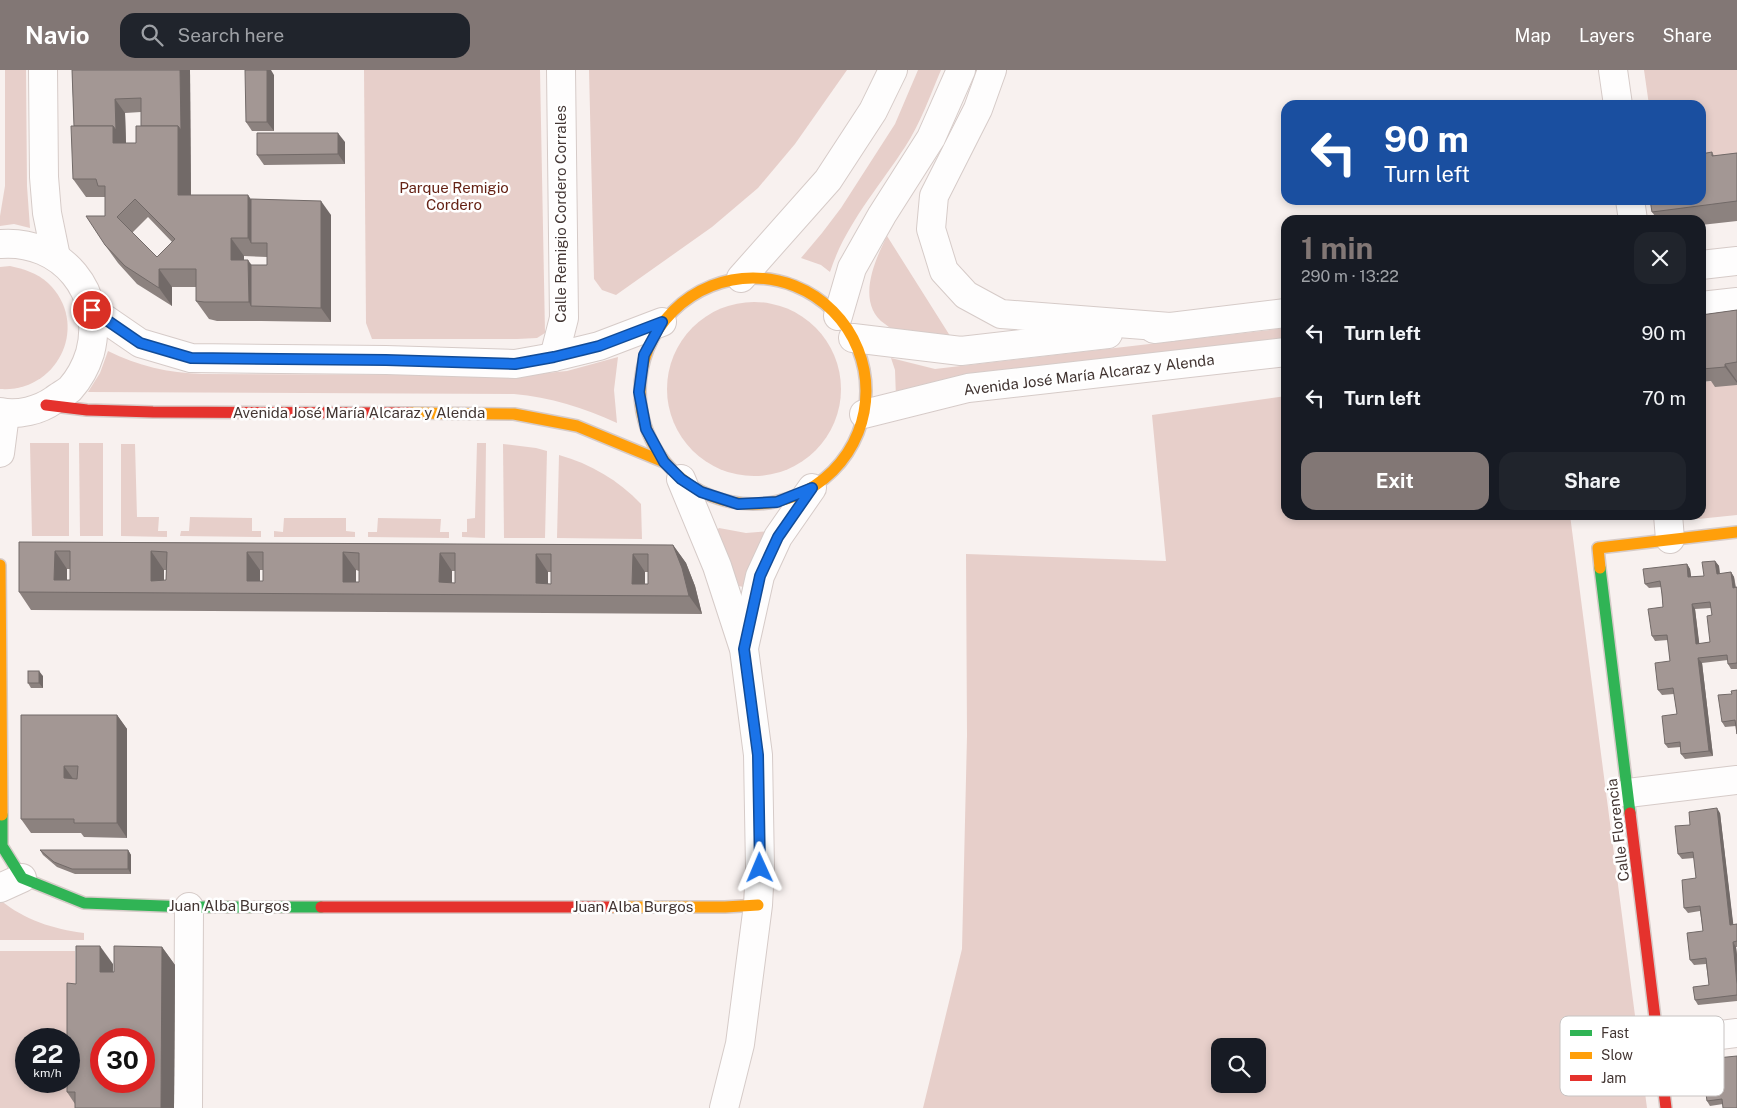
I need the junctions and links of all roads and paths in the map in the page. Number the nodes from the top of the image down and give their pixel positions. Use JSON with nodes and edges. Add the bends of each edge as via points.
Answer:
{"nodes":[{"id":1,"x":43,"y":70,"type":"edge"},
{"id":2,"x":561,"y":70,"type":"edge"},
{"id":3,"x":894,"y":70,"type":"edge"},
{"id":4,"x":961,"y":70,"type":"edge"},
{"id":5,"x":992,"y":70,"type":"edge"},
{"id":6,"x":1613,"y":70,"type":"edge"},
{"id":7,"x":1617,"y":100,"type":"edge"},
{"id":8,"x":0,"y":244,"type":"edge"},
{"id":9,"x":56,"y":257,"type":"junction"},
{"id":10,"x":1737,"y":260,"type":"edge"},
{"id":11,"x":1706,"y":264,"type":"edge"},
{"id":12,"x":741,"y":278,"type":"junction"},
{"id":13,"x":1737,"y":302,"type":"edge"},
{"id":14,"x":1706,"y":305,"type":"edge"},
{"id":15,"x":92,"y":310,"type":"junction"},
{"id":16,"x":1281,"y":314,"type":"edge"},
{"id":17,"x":662,"y":322,"type":"junction"},
{"id":18,"x":845,"y":327,"type":"junction"},
{"id":19,"x":1170,"y":327,"type":"junction"},
{"id":20,"x":1281,"y":353,"type":"edge"},
{"id":21,"x":554,"y":357,"type":"junction"},
{"id":22,"x":46,"y":405,"type":"junction"},
{"id":23,"x":3,"y":413,"type":"edge"},
{"id":24,"x":864,"y":414,"type":"junction"},
{"id":25,"x":0,"y":453,"type":"edge"},
{"id":26,"x":673,"y":470,"type":"junction"},
{"id":27,"x":812,"y":488,"type":"junction"},
{"id":28,"x":1669,"y":527,"type":"edge"},
{"id":29,"x":1737,"y":532,"type":"edge"},
{"id":30,"x":0,"y":565,"type":"edge"},
{"id":31,"x":744,"y":649,"type":"junction"},
{"id":32,"x":1737,"y":780,"type":"edge"},
{"id":33,"x":1628,"y":793,"type":"junction"},
{"id":34,"x":11,"y":883,"type":"edge"},
{"id":35,"x":758,"y":905,"type":"junction"},
{"id":36,"x":189,"y":907,"type":"junction"},
{"id":37,"x":1655,"y":1016,"type":"edge"},
{"id":38,"x":1737,"y":1033,"type":"edge"},
{"id":39,"x":1724,"y":1035,"type":"edge"},
{"id":40,"x":188,"y":1108,"type":"edge"},
{"id":41,"x":724,"y":1108,"type":"edge"}],
"edges":[{"from":1,"to":9,"type":"street","via":[[44,177]]},
{"from":2,"to":21,"type":"street","name":"Calle Remigio Cordero Corrales","via":[[564,318]]},
{"from":3,"to":12,"type":"street","via":[[873,111],[828,180]]},
{"from":4,"to":18,"type":"street","via":[[931,138],[852,268]]},
{"from":5,"to":19,"type":"street","via":[[978,109],[934,196],[931,229],[944,271],[966,296],[1001,314]]},
{"from":6,"to":7,"type":"street"},
{"from":8,"to":9,"type":"street","via":[[14,243],[36,248]]},
{"from":9,"to":15,"type":"street","via":[[77,277]]},
{"from":10,"to":11,"type":"street"},
{"from":12,"to":17,"type":"street","via":[[697,292]]},
{"from":12,"to":18,"type":"street","via":[[777,280],[811,294]]},
{"from":13,"to":14,"type":"street"},
{"from":15,"to":21,"type":"street","via":[[140,343],[191,358],[515,364]]},
{"from":15,"to":22,"type":"street","via":[[94,338],[86,366],[70,389]]},
{"from":16,"to":19,"type":"street"},
{"from":17,"to":21,"type":"street","via":[[599,346]]},
{"from":17,"to":26,"type":"street","via":[[644,355],[639,392],[646,429]]},
{"from":18,"to":19,"type":"street","via":[[961,351]]},
{"from":18,"to":24,"type":"street","name":"Avenida José María Alcaraz y Alenda","via":[[863,362]]},
{"from":20,"to":24,"type":"street","name":"Avenida José María Alcaraz y Alenda","via":[[968,388]]},
{"from":22,"to":23,"type":"street","via":[[26,412]]},
{"from":22,"to":26,"type":"street","name":"Avenida José María Alcaraz y Alenda","via":[[153,412],[514,414],[577,426]]},
{"from":23,"to":25,"type":"street"},
{"from":24,"to":27,"type":"street","name":"Avenida José María Alcaraz y Alenda","via":[[854,444],[836,468]]},
{"from":26,"to":27,"type":"street","name":"Avenida José María Alcaraz y Alenda","via":[[701,492],[738,504],[777,502]]},
{"from":26,"to":31,"type":"street","via":[[717,566]]},
{"from":27,"to":31,"type":"street","via":[[778,537],[760,576]]},
{"from":28,"to":29,"type":"street"},
{"from":28,"to":33,"type":"street","name":"Calle Florencia","via":[[1598,548]]},
{"from":30,"to":34,"type":"street","name":"Juan Alba Burgos","via":[[2,846]]},
{"from":31,"to":35,"type":"street","via":[[758,755]]},
{"from":32,"to":33,"type":"street"},
{"from":33,"to":37,"type":"street","name":"Calle Florencia"},
{"from":34,"to":36,"type":"street","name":"Juan Alba Burgos","via":[[84,904]]},
{"from":35,"to":36,"type":"street","name":"Juan Alba Burgos","via":[[724,908]]},
{"from":35,"to":41,"type":"street","via":[[740,1044]]},
{"from":36,"to":40,"type":"street"},
{"from":38,"to":39,"type":"street"}]}
